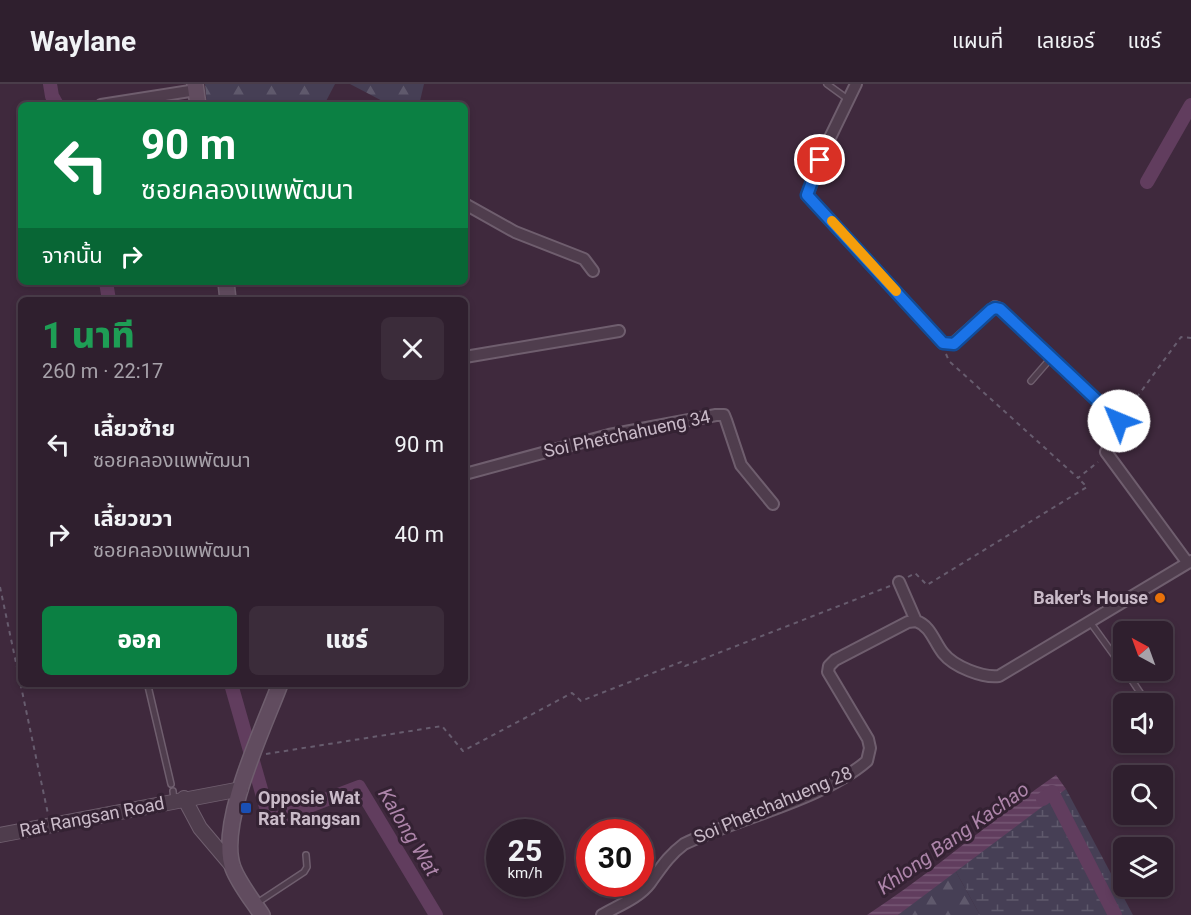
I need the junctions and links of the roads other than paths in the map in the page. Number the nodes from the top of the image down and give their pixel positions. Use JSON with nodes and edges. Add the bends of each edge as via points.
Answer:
{"nodes":[{"id":1,"x":827,"y":84,"type":"edge"},
{"id":2,"x":856,"y":84,"type":"edge"},
{"id":3,"x":196,"y":93,"type":"edge"},
{"id":4,"x":849,"y":100,"type":"junction"},
{"id":5,"x":125,"y":102,"type":"edge"},
{"id":6,"x":468,"y":206,"type":"edge"},
{"id":7,"x":592,"y":271,"type":"dead end"},
{"id":8,"x":619,"y":331,"type":"dead end"},
{"id":9,"x":468,"y":356,"type":"edge"},
{"id":10,"x":1051,"y":358,"type":"junction"},
{"id":11,"x":1031,"y":381,"type":"dead end"},
{"id":12,"x":468,"y":473,"type":"edge"},
{"id":13,"x":772,"y":504,"type":"dead end"},
{"id":14,"x":1189,"y":562,"type":"edge"},
{"id":15,"x":899,"y":582,"type":"road end"},
{"id":16,"x":916,"y":621,"type":"junction"},
{"id":17,"x":1090,"y":622,"type":"junction"},
{"id":18,"x":1113,"y":654,"type":"edge"},
{"id":19,"x":148,"y":687,"type":"edge"},
{"id":20,"x":279,"y":687,"type":"edge"},
{"id":21,"x":171,"y":784,"type":"dead end"},
{"id":22,"x":241,"y":788,"type":"junction"},
{"id":23,"x":177,"y":797,"type":"junction"},
{"id":24,"x":0,"y":835,"type":"edge"},
{"id":25,"x":306,"y":855,"type":"dead end"},
{"id":26,"x":233,"y":867,"type":"junction"},
{"id":27,"x":259,"y":910,"type":"edge"},
{"id":28,"x":602,"y":915,"type":"edge"}],
"edges":[{"from":1,"to":4,"type":"lane"},
{"from":2,"to":4,"type":"street"},
{"from":3,"to":5,"type":"street"},
{"from":4,"to":10,"type":"street","via":[[807,195],[943,343],[954,344],[995,308]]},
{"from":6,"to":7,"type":"street","via":[[515,232],[584,259]]},
{"from":8,"to":9,"type":"street"},
{"from":10,"to":11,"type":"lane"},
{"from":10,"to":14,"type":"street","via":[[1119,421],[1120,429],[1107,454]]},
{"from":12,"to":13,"type":"street","name":"Soi Phetchahueng 34","via":[[609,435],[724,415],[741,465]]},
{"from":14,"to":17,"type":"street"},
{"from":15,"to":16,"type":"street"},
{"from":16,"to":17,"type":"street","via":[[928,628],[947,658],[992,677],[1009,671]]},
{"from":16,"to":28,"type":"street","name":"Soi Phetchahueng 28","via":[[850,651],[829,666],[832,680],[868,739],[867,761],[802,796],[684,844],[668,856],[639,894]]},
{"from":17,"to":18,"type":"lane"},
{"from":19,"to":21,"type":"lane"},
{"from":20,"to":22,"type":"main road"},
{"from":22,"to":23,"type":"street","name":"Rat Rangsan Road"},
{"from":22,"to":26,"type":"main road","via":[[233,817]]},
{"from":23,"to":24,"type":"street","name":"Rat Rangsan Road"},
{"from":23,"to":26,"type":"street"},
{"from":25,"to":27,"type":"lane","via":[[304,872]]},
{"from":26,"to":27,"type":"main road"}]}
